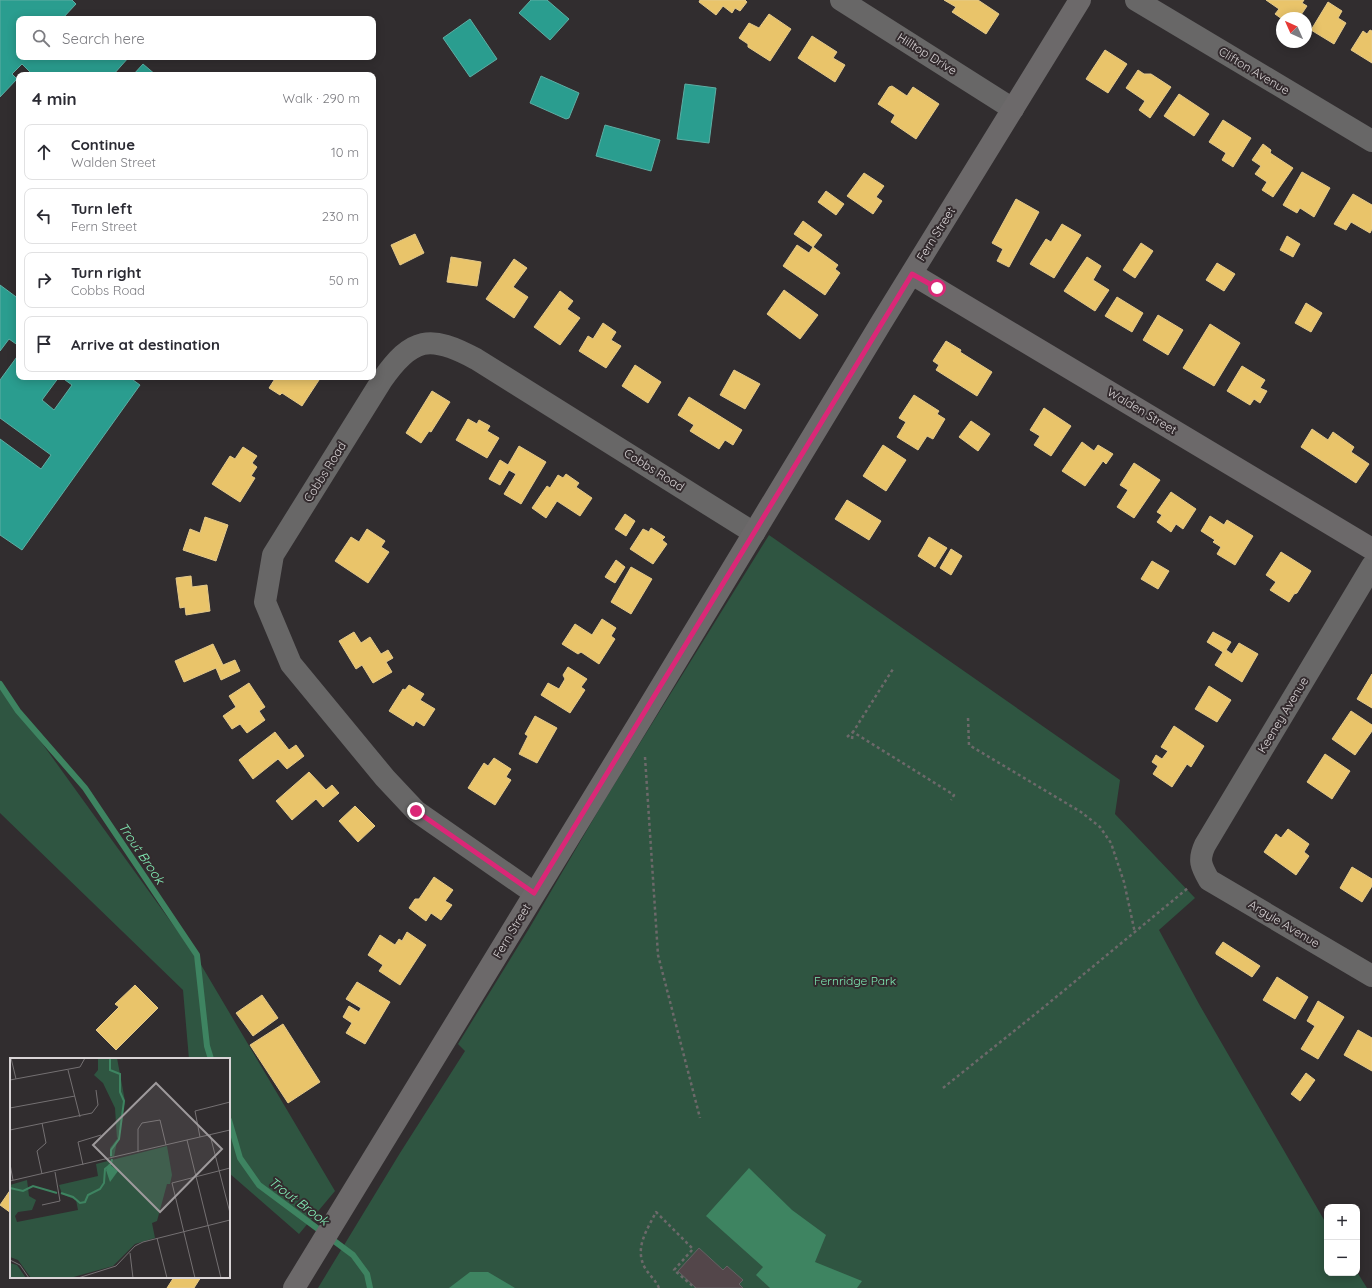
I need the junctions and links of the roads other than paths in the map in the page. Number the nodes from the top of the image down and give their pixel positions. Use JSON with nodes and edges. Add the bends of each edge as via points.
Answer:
{"nodes":[{"id":1,"x":841,"y":0,"type":"edge"},
{"id":2,"x":1080,"y":0,"type":"edge"},
{"id":3,"x":1136,"y":0,"type":"edge"},
{"id":4,"x":1013,"y":109,"type":"junction"},
{"id":5,"x":1372,"y":141,"type":"edge"},
{"id":6,"x":912,"y":274,"type":"junction"},
{"id":7,"x":754,"y":533,"type":"junction"},
{"id":8,"x":1372,"y":549,"type":"edge"},
{"id":9,"x":1372,"y":566,"type":"edge"},
{"id":10,"x":1201,"y":866,"type":"joint"},
{"id":11,"x":534,"y":893,"type":"junction"},
{"id":12,"x":1372,"y":976,"type":"edge"},
{"id":13,"x":294,"y":1288,"type":"edge"}],
"edges":[{"from":1,"to":4,"type":"street","name":"Hilltop Drive"},
{"from":2,"to":4,"type":"street","name":"Fern Street"},
{"from":3,"to":5,"type":"street","name":"Clifton Avenue"},
{"from":4,"to":6,"type":"street","name":"Fern Street"},
{"from":6,"to":7,"type":"street","name":"Fern Street"},
{"from":6,"to":8,"type":"street","name":"Walden Street"},
{"from":7,"to":11,"type":"street","name":"Fern Street"},
{"from":7,"to":11,"type":"street","name":"Cobbs Road","via":[[476,358],[448,345],[426,343],[404,352],[394,362],[273,555],[265,602],[291,664],[385,778],[416,811]]},
{"from":9,"to":10,"type":"street","name":"Keeney Avenue","via":[[1205,845]]},
{"from":10,"to":12,"type":"street","name":"Argyle Avenue","via":[[1210,880]]},
{"from":11,"to":13,"type":"street","name":"Fern Street"}]}
